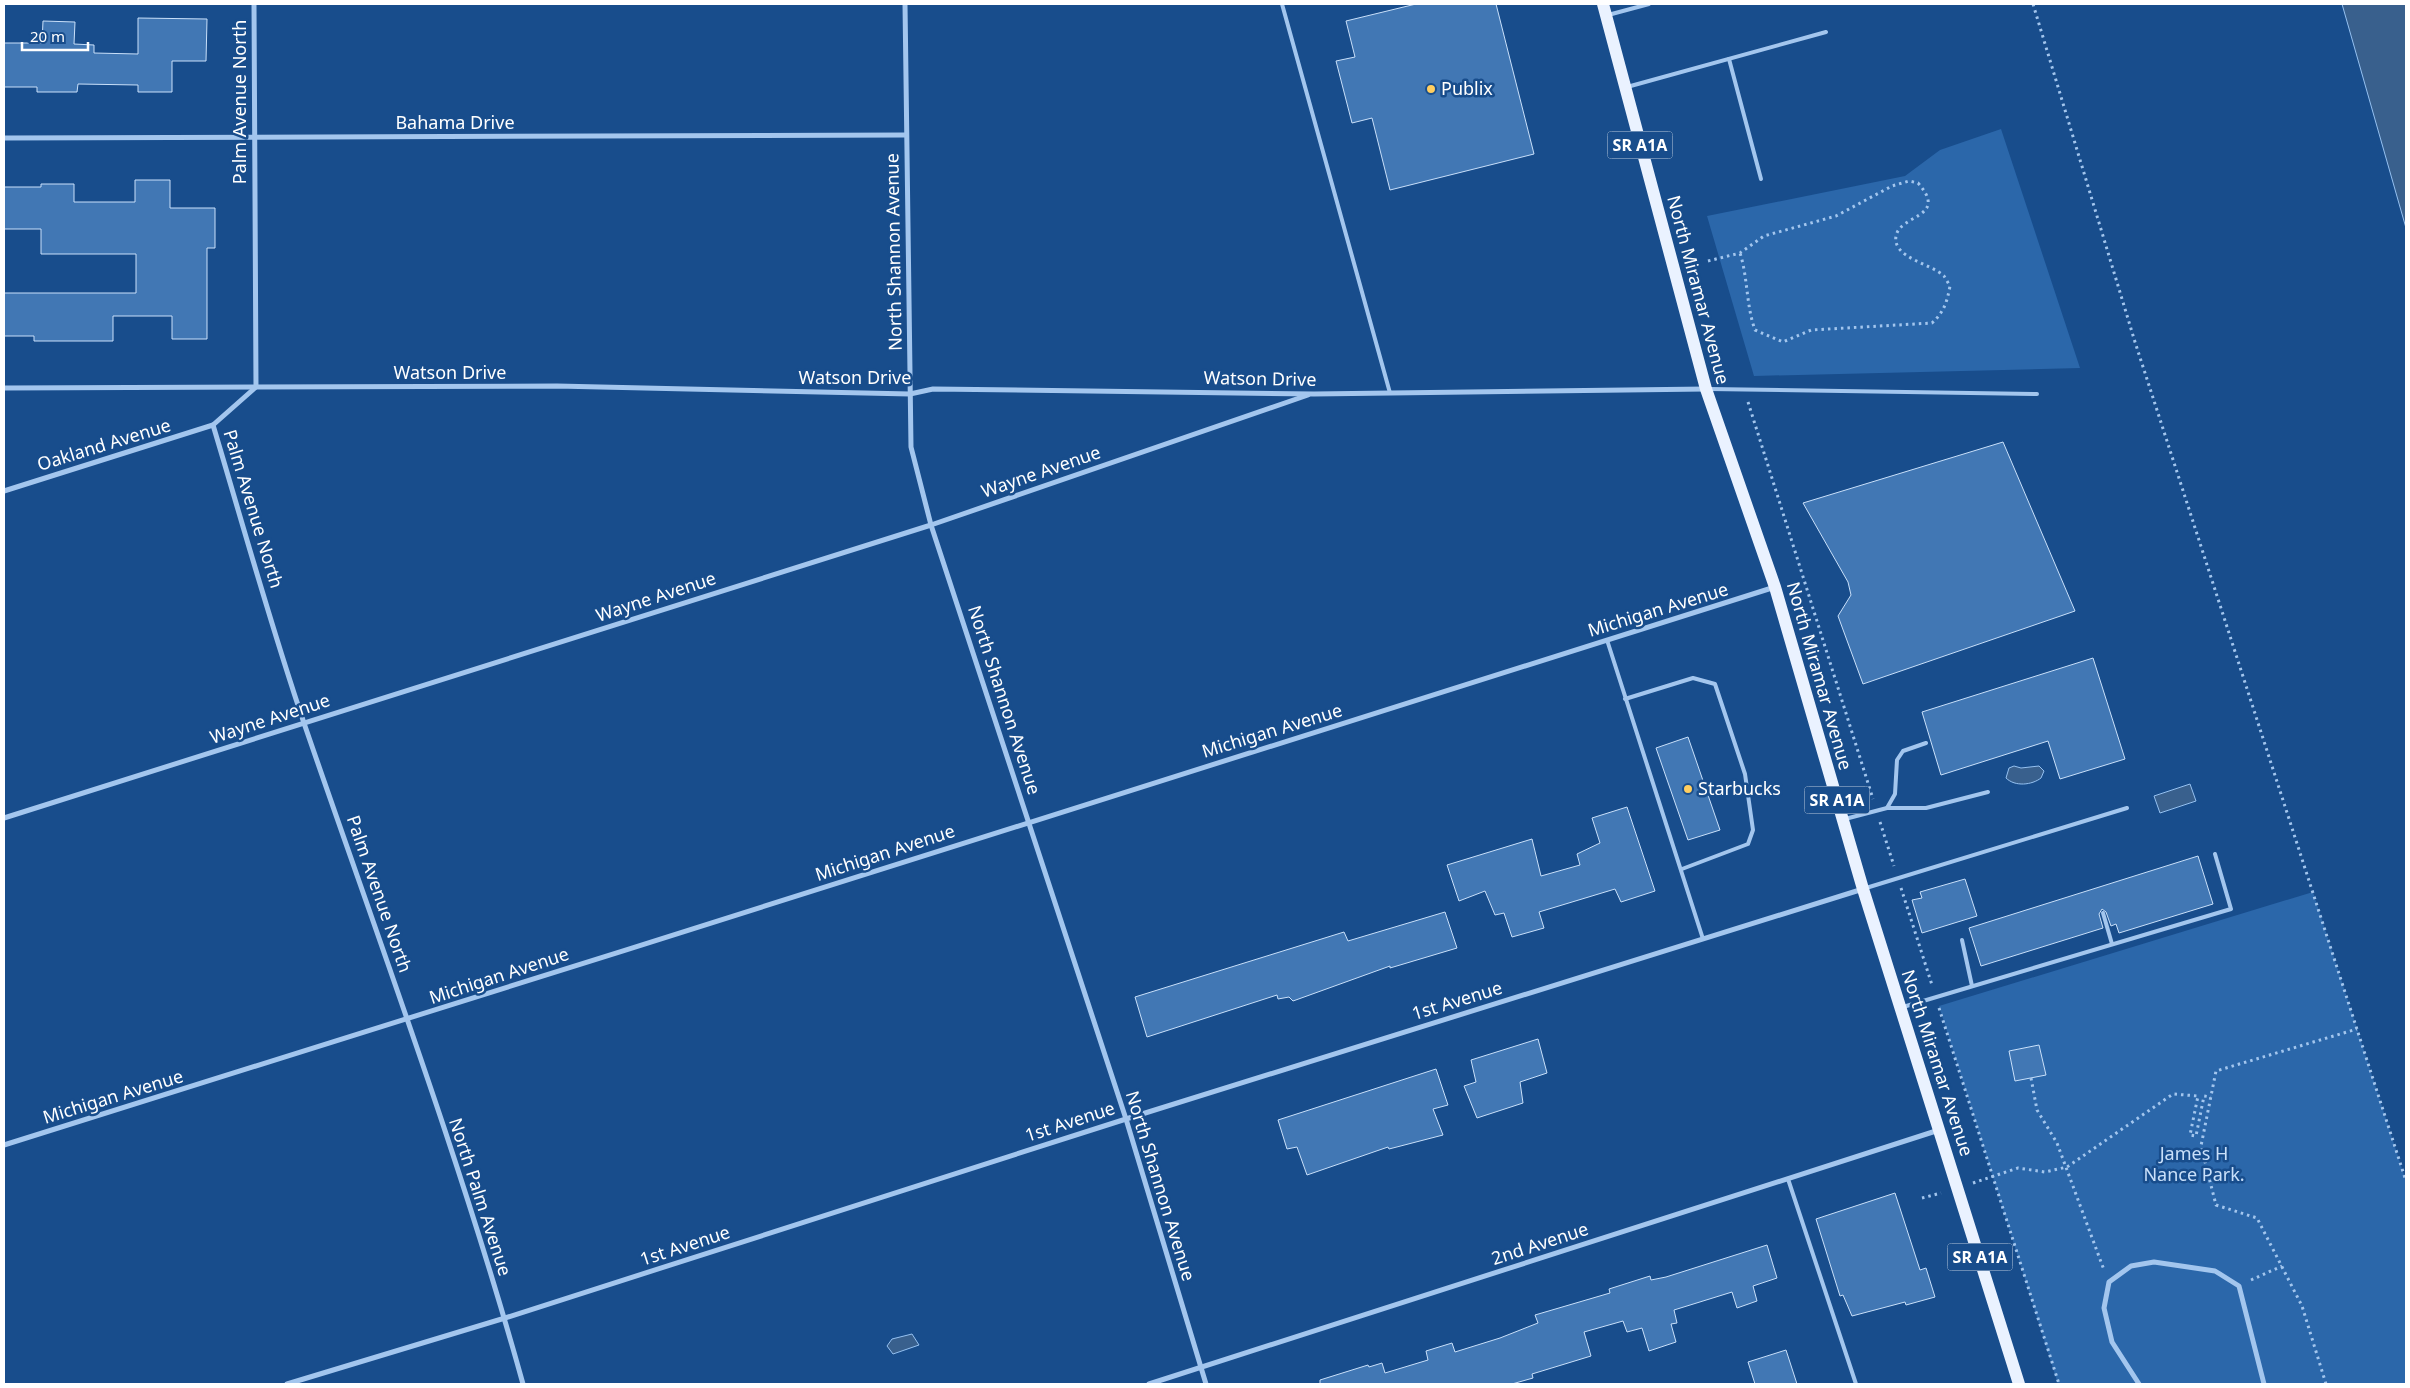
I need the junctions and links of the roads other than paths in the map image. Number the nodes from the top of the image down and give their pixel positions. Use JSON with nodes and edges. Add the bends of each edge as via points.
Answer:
{"nodes":[{"id":1,"x":254,"y":4,"type":"edge"},
{"id":2,"x":905,"y":4,"type":"edge"},
{"id":3,"x":1282,"y":4,"type":"edge"},
{"id":4,"x":1649,"y":4,"type":"edge"},
{"id":5,"x":1604,"y":10,"type":"edge"},
{"id":6,"x":1826,"y":32,"type":"dead end"},
{"id":7,"x":1728,"y":59,"type":"junction"},
{"id":8,"x":1625,"y":88,"type":"junction"},
{"id":9,"x":906,"y":135,"type":"junction"},
{"id":10,"x":254,"y":137,"type":"junction"},
{"id":11,"x":4,"y":138,"type":"edge"},
{"id":12,"x":1761,"y":179,"type":"dead end"},
{"id":13,"x":256,"y":387,"type":"junction"},
{"id":14,"x":4,"y":388,"type":"edge"},
{"id":15,"x":1706,"y":389,"type":"junction"},
{"id":16,"x":1390,"y":393,"type":"junction"},
{"id":17,"x":910,"y":394,"type":"junction"},
{"id":18,"x":1314,"y":394,"type":"junction"},
{"id":19,"x":2037,"y":394,"type":"dead end"},
{"id":20,"x":213,"y":425,"type":"junction"},
{"id":21,"x":4,"y":491,"type":"edge"},
{"id":22,"x":931,"y":525,"type":"junction"},
{"id":23,"x":1775,"y":587,"type":"junction"},
{"id":24,"x":1607,"y":640,"type":"junction"},
{"id":25,"x":1625,"y":699,"type":"junction"},
{"id":26,"x":304,"y":723,"type":"junction"},
{"id":27,"x":1926,"y":743,"type":"dead end"},
{"id":28,"x":1988,"y":792,"type":"dead end"},
{"id":29,"x":1887,"y":808,"type":"junction"},
{"id":30,"x":2126,"y":808,"type":"dead end"},
{"id":31,"x":4,"y":818,"type":"edge"},
{"id":32,"x":1843,"y":820,"type":"junction"},
{"id":33,"x":1030,"y":821,"type":"junction"},
{"id":34,"x":2215,"y":854,"type":"dead end"},
{"id":35,"x":1682,"y":869,"type":"junction"},
{"id":36,"x":1863,"y":889,"type":"junction"},
{"id":37,"x":2103,"y":913,"type":"dead end"},
{"id":38,"x":1703,"y":939,"type":"junction"},
{"id":39,"x":1962,"y":940,"type":"dead end"},
{"id":40,"x":2112,"y":944,"type":"junction"},
{"id":41,"x":1972,"y":986,"type":"junction"},
{"id":42,"x":1901,"y":1007,"type":"junction"},
{"id":43,"x":408,"y":1019,"type":"junction"},
{"id":44,"x":1126,"y":1119,"type":"junction"},
{"id":45,"x":1940,"y":1130,"type":"junction"},
{"id":46,"x":4,"y":1145,"type":"edge"},
{"id":47,"x":1788,"y":1179,"type":"junction"},
{"id":48,"x":505,"y":1318,"type":"junction"},
{"id":49,"x":1201,"y":1368,"type":"junction"},
{"id":50,"x":2015,"y":1383,"type":"edge"},
{"id":51,"x":287,"y":1384,"type":"edge"},
{"id":52,"x":523,"y":1384,"type":"edge"},
{"id":53,"x":1149,"y":1384,"type":"edge"},
{"id":54,"x":1206,"y":1384,"type":"edge"},
{"id":55,"x":1856,"y":1384,"type":"edge"},
{"id":56,"x":2139,"y":1384,"type":"edge"},
{"id":57,"x":2264,"y":1384,"type":"edge"}],
"edges":[{"from":1,"to":10,"type":"street","name":"Palm Avenue North"},
{"from":2,"to":9,"type":"street","name":"North Shannon Avenue"},
{"from":3,"to":16,"type":"lane"},
{"from":4,"to":5,"type":"lane"},
{"from":5,"to":8,"type":"main road","name":"North Miramar Avenue","number":"SR A1A"},
{"from":6,"to":7,"type":"lane"},
{"from":7,"to":8,"type":"lane"},
{"from":7,"to":12,"type":"lane"},
{"from":8,"to":15,"type":"main road","name":"North Miramar Avenue","number":"SR A1A"},
{"from":9,"to":10,"type":"street","name":"Bahama Drive"},
{"from":9,"to":17,"type":"street","name":"North Shannon Avenue"},
{"from":10,"to":11,"type":"street","name":"Bahama Drive"},
{"from":10,"to":13,"type":"street","name":"Palm Avenue North"},
{"from":13,"to":14,"type":"street","name":"Watson Drive"},
{"from":13,"to":17,"type":"street","name":"Watson Drive","via":[[557,386]]},
{"from":13,"to":20,"type":"street","name":"Palm Avenue North"},
{"from":15,"to":16,"type":"street","name":"Watson Drive"},
{"from":15,"to":19,"type":"lane"},
{"from":15,"to":23,"type":"main road","name":"North Miramar Avenue","number":"SR A1A"},
{"from":16,"to":18,"type":"street","name":"Watson Drive"},
{"from":17,"to":18,"type":"street","name":"Watson Drive","via":[[933,389]]},
{"from":17,"to":22,"type":"street","name":"North Shannon Avenue","via":[[912,446]]},
{"from":18,"to":22,"type":"street","name":"Wayne Avenue"},
{"from":20,"to":21,"type":"street","name":"Oakland Avenue"},
{"from":20,"to":26,"type":"street","name":"Palm Avenue North"},
{"from":22,"to":26,"type":"street","name":"Wayne Avenue"},
{"from":22,"to":33,"type":"street","name":"North Shannon Avenue"},
{"from":23,"to":24,"type":"street","name":"Michigan Avenue"},
{"from":23,"to":32,"type":"main road","name":"North Miramar Avenue","number":"SR A1A"},
{"from":24,"to":25,"type":"lane"},
{"from":24,"to":33,"type":"street","name":"Michigan Avenue"},
{"from":25,"to":35,"type":"lane"},
{"from":25,"to":35,"type":"lane","via":[[1693,678],[1715,684],[1745,774],[1753,830],[1748,844]]},
{"from":26,"to":31,"type":"street","name":"Wayne Avenue"},
{"from":26,"to":43,"type":"street","name":"Palm Avenue North"},
{"from":27,"to":29,"type":"lane","via":[[1903,751],[1897,760],[1895,794]]},
{"from":28,"to":29,"type":"lane","via":[[1926,808]]},
{"from":29,"to":32,"type":"lane"},
{"from":30,"to":36,"type":"lane"},
{"from":32,"to":36,"type":"main road","name":"North Miramar Avenue","number":"SR A1A"},
{"from":33,"to":43,"type":"street","name":"Michigan Avenue"},
{"from":33,"to":44,"type":"street","name":"North Shannon Avenue"},
{"from":34,"to":40,"type":"lane","via":[[2231,908]]},
{"from":35,"to":38,"type":"lane"},
{"from":36,"to":38,"type":"street","name":"1st Avenue"},
{"from":36,"to":42,"type":"main road","name":"North Miramar Avenue","number":"SR A1A"},
{"from":37,"to":40,"type":"lane"},
{"from":38,"to":44,"type":"street","name":"1st Avenue"},
{"from":39,"to":41,"type":"lane"},
{"from":40,"to":41,"type":"lane"},
{"from":41,"to":42,"type":"lane"},
{"from":42,"to":45,"type":"main road","name":"North Miramar Avenue","number":"SR A1A"},
{"from":43,"to":46,"type":"street","name":"Michigan Avenue"},
{"from":43,"to":48,"type":"street","name":"North Palm Avenue"},
{"from":44,"to":48,"type":"street","name":"1st Avenue"},
{"from":44,"to":49,"type":"street","name":"North Shannon Avenue"},
{"from":45,"to":47,"type":"street","name":"2nd Avenue"},
{"from":45,"to":50,"type":"main road","name":"North Miramar Avenue","number":"SR A1A"},
{"from":47,"to":49,"type":"street","name":"2nd Avenue"},
{"from":47,"to":55,"type":"lane"},
{"from":48,"to":51,"type":"street","name":"1st Avenue"},
{"from":48,"to":52,"type":"street","name":"North Palm Avenue"},
{"from":49,"to":53,"type":"street","name":"2nd Avenue"},
{"from":49,"to":54,"type":"street","name":"North Shannon Avenue"},
{"from":56,"to":57,"type":"street","via":[[2112,1342],[2104,1308],[2109,1282],[2131,1266],[2154,1262],[2215,1271],[2239,1286]]}]}
